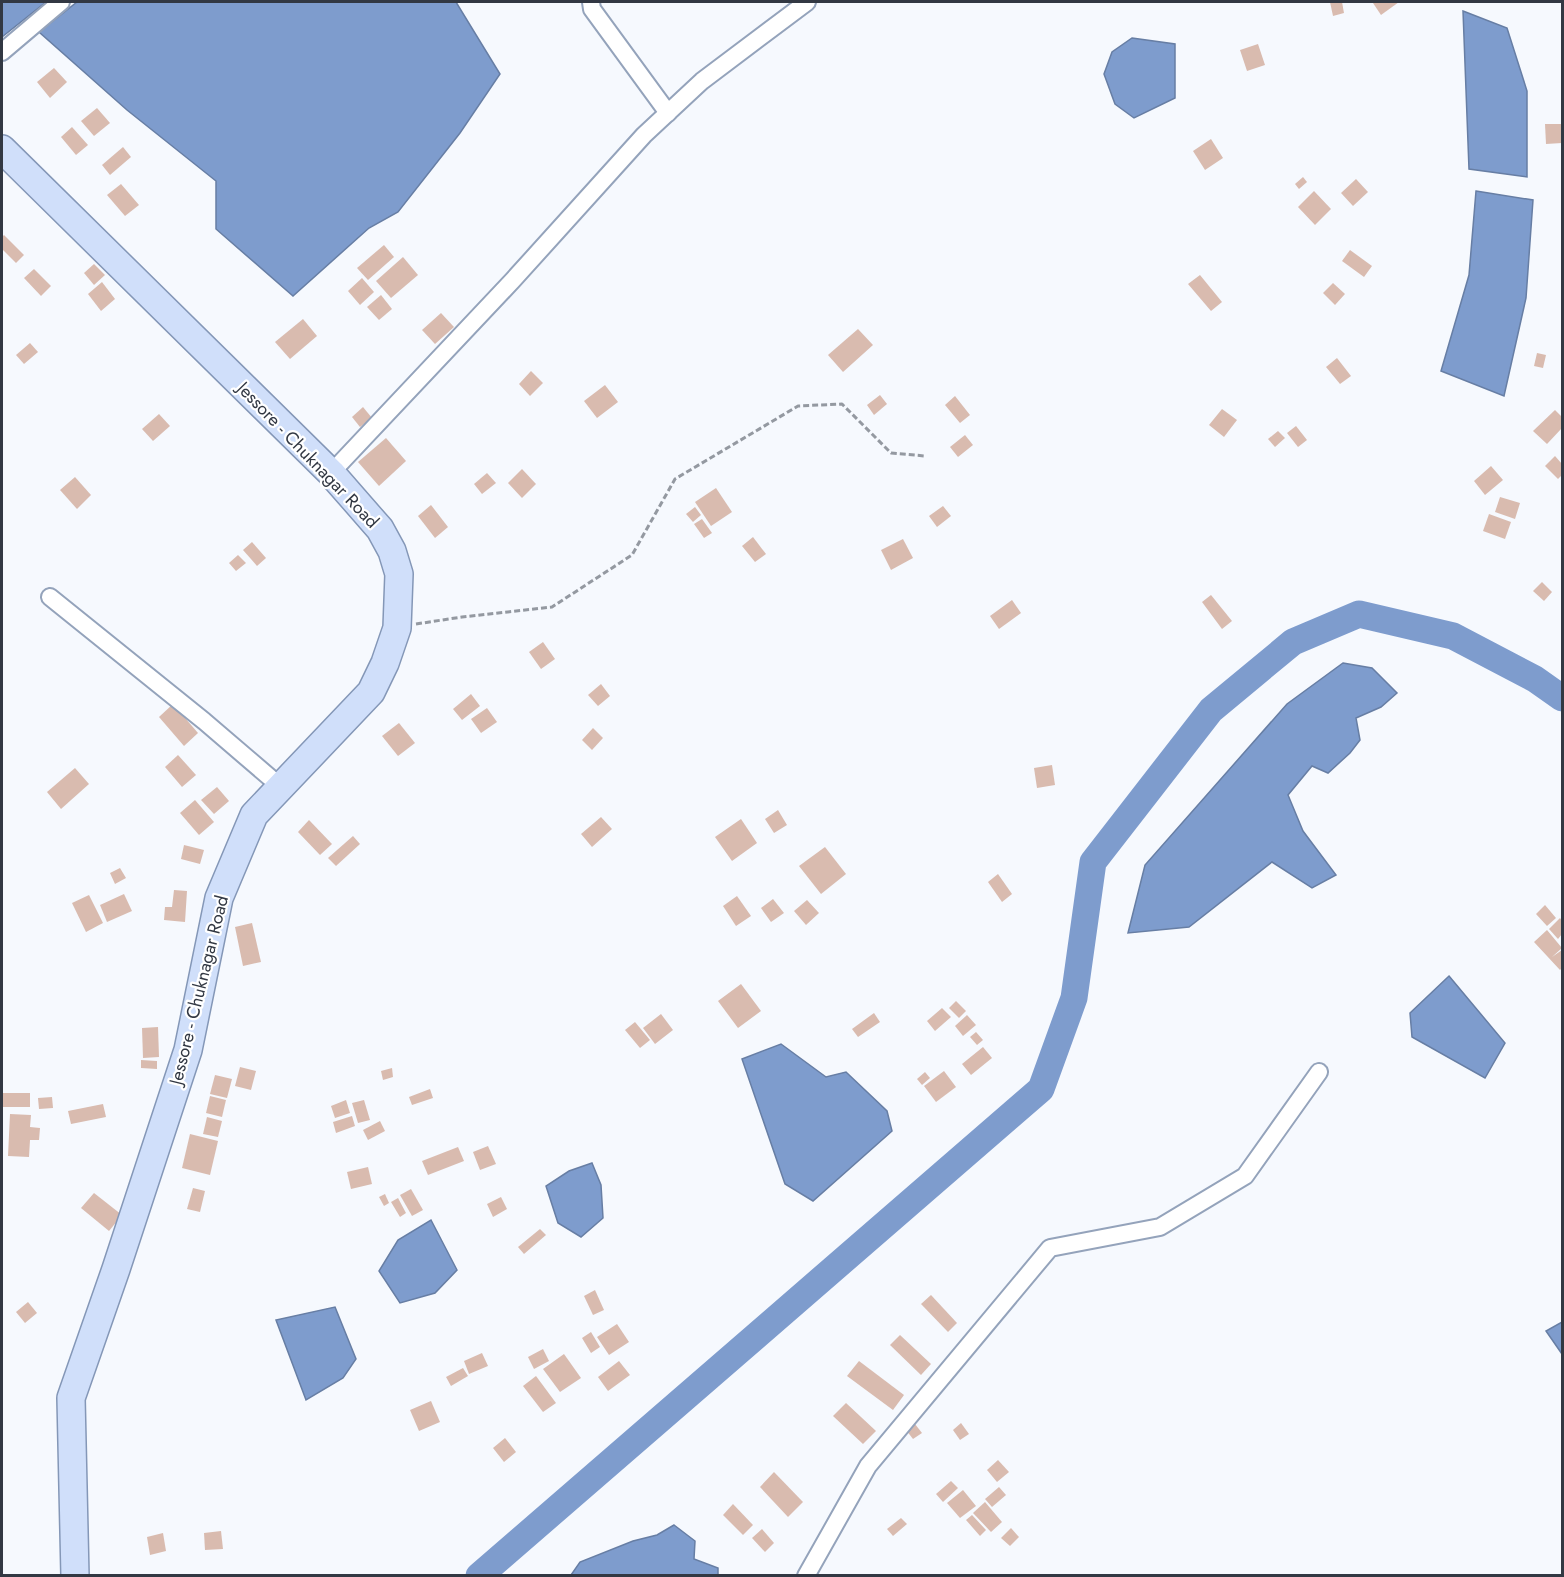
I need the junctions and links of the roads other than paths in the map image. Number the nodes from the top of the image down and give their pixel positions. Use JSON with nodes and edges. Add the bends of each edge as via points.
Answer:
{"nodes":[{"id":1,"x":61,"y":2,"type":"edge"},
{"id":2,"x":591,"y":2,"type":"edge"},
{"id":3,"x":807,"y":2,"type":"edge"},
{"id":4,"x":2,"y":52,"type":"edge"},
{"id":5,"x":668,"y":113,"type":"junction"},
{"id":6,"x":2,"y":149,"type":"edge"},
{"id":7,"x":331,"y":474,"type":"junction"},
{"id":8,"x":50,"y":597,"type":"dead end"},
{"id":9,"x":281,"y":787,"type":"junction"},
{"id":10,"x":1319,"y":1072,"type":"dead end"},
{"id":11,"x":75,"y":1571,"type":"edge"},
{"id":12,"x":806,"y":1575,"type":"edge"}],
"edges":[{"from":1,"to":4,"type":"street"},
{"from":2,"to":5,"type":"street","via":[[592,9]]},
{"from":3,"to":5,"type":"street","via":[[702,81]]},
{"from":5,"to":7,"type":"street"},
{"from":6,"to":7,"type":"main road","name":"Jessore - Chuknagar Road"},
{"from":7,"to":9,"type":"main road","name":"Jessore - Chuknagar Road","via":[[380,529],[392,551],[399,574],[397,628],[371,692]]},
{"from":8,"to":9,"type":"street"},
{"from":9,"to":11,"type":"main road","name":"Jessore - Chuknagar Road","via":[[254,815],[219,898],[188,1050],[71,1398]]},
{"from":10,"to":12,"type":"street","via":[[1245,1176],[1160,1227],[1050,1248],[868,1466]]}]}
